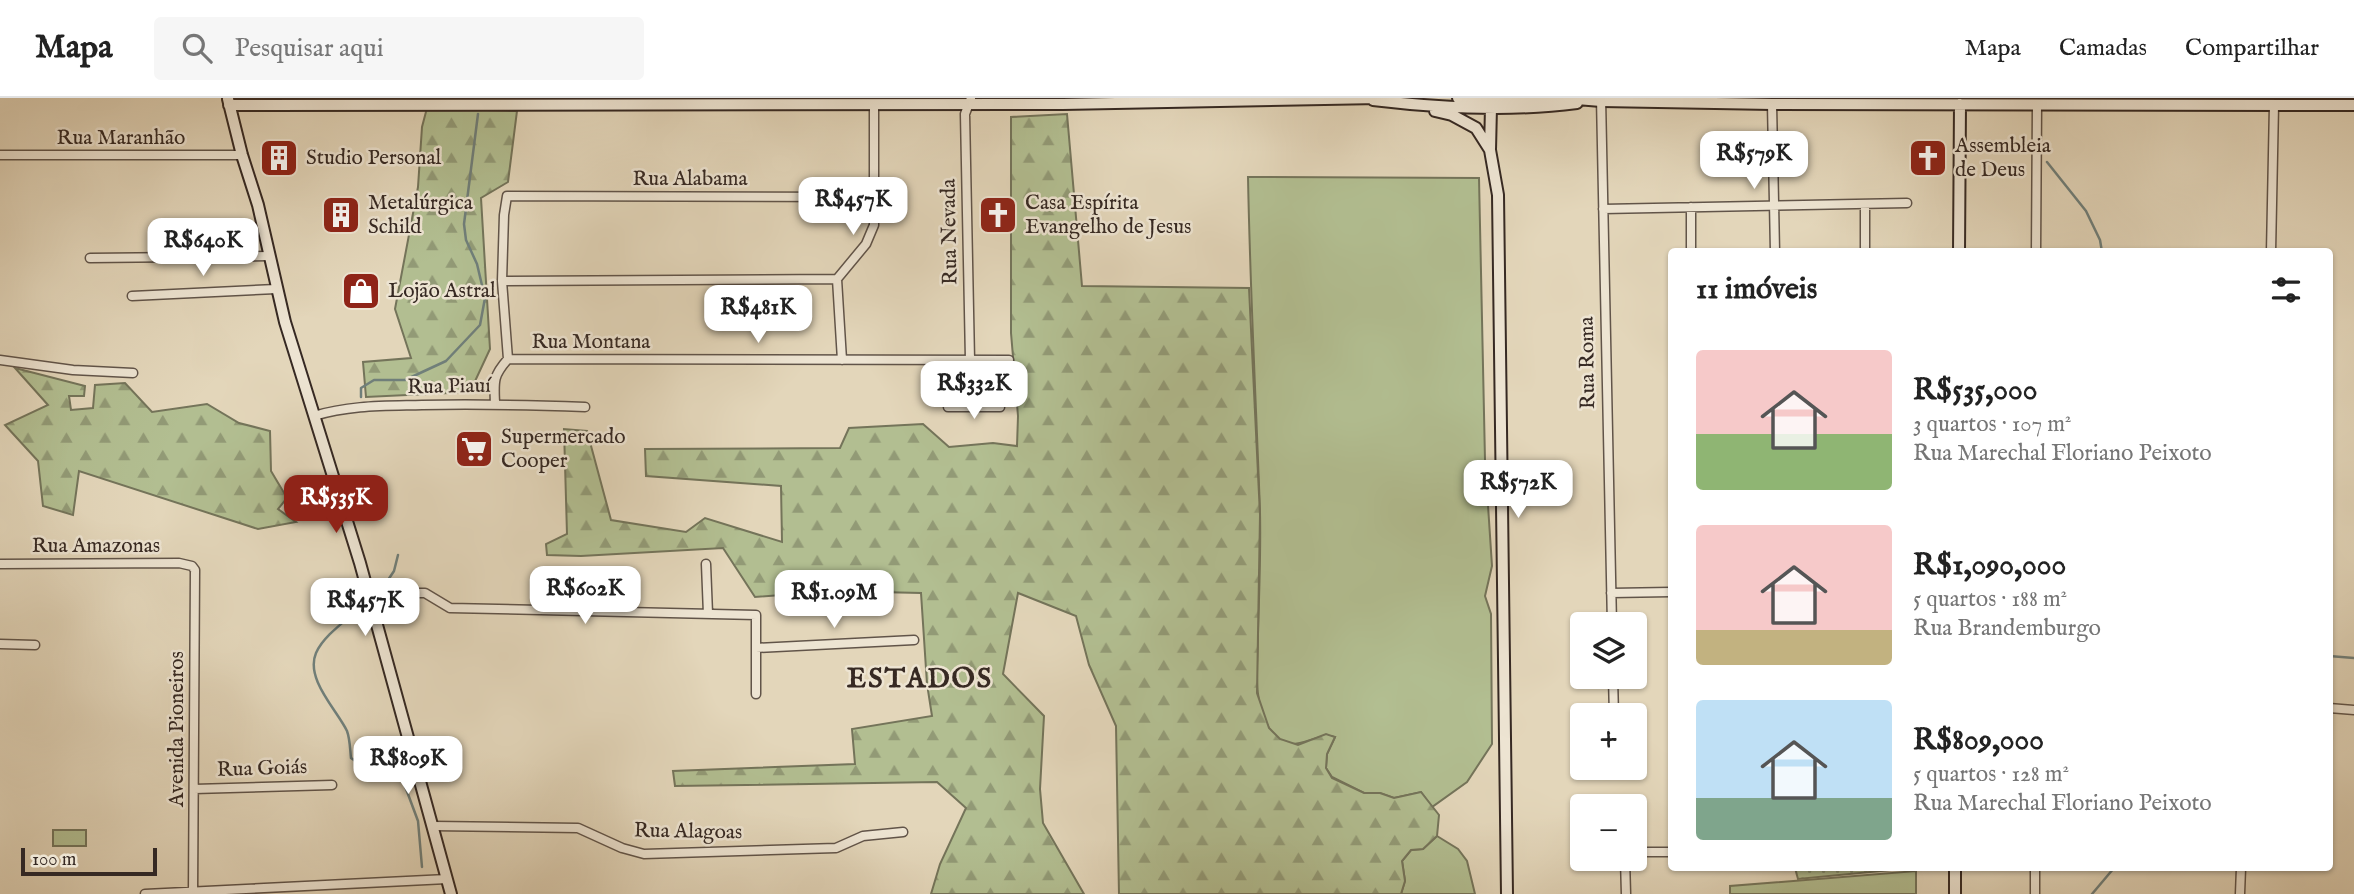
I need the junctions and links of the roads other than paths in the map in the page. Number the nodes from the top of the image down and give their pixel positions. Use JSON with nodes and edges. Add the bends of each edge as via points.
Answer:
{"nodes":[{"id":1,"x":1379,"y":98,"type":"edge"},
{"id":2,"x":1458,"y":98,"type":"edge"},
{"id":3,"x":1563,"y":98,"type":"edge"},
{"id":4,"x":1367,"y":99,"type":"edge"},
{"id":5,"x":1512,"y":99,"type":"edge"},
{"id":6,"x":1598,"y":100,"type":"edge"},
{"id":7,"x":229,"y":101,"type":"edge"},
{"id":8,"x":498,"y":101,"type":"edge"},
{"id":9,"x":970,"y":101,"type":"edge"},
{"id":10,"x":1961,"y":101,"type":"edge"},
{"id":11,"x":2129,"y":101,"type":"edge"},
{"id":12,"x":2352,"y":103,"type":"edge"},
{"id":13,"x":874,"y":104,"type":"junction"},
{"id":14,"x":1407,"y":104,"type":"junction"},
{"id":15,"x":1484,"y":104,"type":"junction"},
{"id":16,"x":1772,"y":104,"type":"junction"},
{"id":17,"x":2037,"y":104,"type":"junction"},
{"id":18,"x":2274,"y":104,"type":"junction"},
{"id":19,"x":1476,"y":128,"type":"junction"},
{"id":20,"x":1490,"y":150,"type":"junction"},
{"id":21,"x":0,"y":155,"type":"edge"},
{"id":22,"x":242,"y":155,"type":"junction"},
{"id":23,"x":874,"y":197,"type":"junction"},
{"id":24,"x":1907,"y":203,"type":"dead end"},
{"id":25,"x":1865,"y":204,"type":"junction"},
{"id":26,"x":1774,"y":205,"type":"junction"},
{"id":27,"x":1691,"y":207,"type":"junction"},
{"id":28,"x":1603,"y":209,"type":"junction"},
{"id":29,"x":1691,"y":248,"type":"edge"},
{"id":30,"x":1775,"y":248,"type":"edge"},
{"id":31,"x":1865,"y":248,"type":"edge"},
{"id":32,"x":1959,"y":248,"type":"edge"},
{"id":33,"x":2036,"y":248,"type":"edge"},
{"id":34,"x":2271,"y":248,"type":"edge"},
{"id":35,"x":268,"y":256,"type":"junction"},
{"id":36,"x":90,"y":258,"type":"dead end"},
{"id":37,"x":837,"y":279,"type":"junction"},
{"id":38,"x":502,"y":281,"type":"junction"},
{"id":39,"x":276,"y":289,"type":"junction"},
{"id":40,"x":132,"y":296,"type":"dead end"},
{"id":41,"x":508,"y":359,"type":"junction"},
{"id":42,"x":0,"y":360,"type":"edge"},
{"id":43,"x":842,"y":360,"type":"junction"},
{"id":44,"x":947,"y":360,"type":"junction"},
{"id":45,"x":970,"y":360,"type":"junction"},
{"id":46,"x":1009,"y":360,"type":"dead end"},
{"id":47,"x":132,"y":373,"type":"dead end"},
{"id":48,"x":495,"y":403,"type":"junction"},
{"id":49,"x":585,"y":407,"type":"dead end"},
{"id":50,"x":1000,"y":407,"type":"dead end"},
{"id":51,"x":314,"y":416,"type":"junction"},
{"id":52,"x":0,"y":564,"type":"edge"},
{"id":53,"x":706,"y":564,"type":"dead end"},
{"id":54,"x":192,"y":566,"type":"joint"},
{"id":55,"x":1668,"y":592,"type":"edge"},
{"id":56,"x":369,"y":593,"type":"junction"},
{"id":57,"x":1611,"y":593,"type":"junction"},
{"id":58,"x":1612,"y":612,"type":"edge"},
{"id":59,"x":708,"y":614,"type":"junction"},
{"id":60,"x":914,"y":640,"type":"dead end"},
{"id":61,"x":0,"y":644,"type":"edge"},
{"id":62,"x":35,"y":645,"type":"dead end"},
{"id":63,"x":756,"y":648,"type":"junction"},
{"id":64,"x":756,"y":694,"type":"dead end"},
{"id":65,"x":2333,"y":708,"type":"edge"},
{"id":66,"x":2354,"y":710,"type":"edge"},
{"id":67,"x":332,"y":785,"type":"dead end"},
{"id":68,"x":194,"y":789,"type":"junction"},
{"id":69,"x":433,"y":827,"type":"junction"},
{"id":70,"x":903,"y":832,"type":"dead end"},
{"id":71,"x":1647,"y":852,"type":"edge"},
{"id":72,"x":1668,"y":852,"type":"edge"},
{"id":73,"x":1625,"y":871,"type":"edge"},
{"id":74,"x":1955,"y":871,"type":"edge"},
{"id":75,"x":2035,"y":871,"type":"edge"},
{"id":76,"x":2241,"y":871,"type":"edge"},
{"id":77,"x":447,"y":879,"type":"junction"},
{"id":78,"x":283,"y":891,"type":"edge"},
{"id":79,"x":193,"y":893,"type":"edge"},
{"id":80,"x":145,"y":894,"type":"edge"},
{"id":81,"x":451,"y":894,"type":"edge"},
{"id":82,"x":1507,"y":894,"type":"edge"},
{"id":83,"x":1626,"y":894,"type":"edge"},
{"id":84,"x":1955,"y":894,"type":"edge"},
{"id":85,"x":2035,"y":894,"type":"edge"},
{"id":86,"x":2240,"y":894,"type":"edge"}],
"edges":[{"from":1,"to":4,"type":"street"},
{"from":2,"to":15,"type":"street"},
{"from":3,"to":5,"type":"street"},
{"from":3,"to":6,"type":"street"},
{"from":4,"to":9,"type":"street"},
{"from":4,"to":14,"type":"street"},
{"from":5,"to":15,"type":"street"},
{"from":6,"to":15,"type":"street","via":[[1544,107]]},
{"from":6,"to":16,"type":"street"},
{"from":6,"to":28,"type":"street","name":"Rua Roma"},
{"from":7,"to":8,"type":"street"},
{"from":7,"to":22,"type":"street"},
{"from":8,"to":13,"type":"street"},
{"from":9,"to":13,"type":"street"},
{"from":9,"to":45,"type":"street","name":"Rua Nevada","via":[[965,114]]},
{"from":10,"to":16,"type":"street"},
{"from":10,"to":17,"type":"street"},
{"from":10,"to":32,"type":"street"},
{"from":11,"to":17,"type":"street"},
{"from":11,"to":18,"type":"street"},
{"from":12,"to":18,"type":"street"},
{"from":13,"to":23,"type":"street"},
{"from":14,"to":15,"type":"street"},
{"from":14,"to":19,"type":"street"},
{"from":15,"to":19,"type":"street"},
{"from":15,"to":20,"type":"street"},
{"from":16,"to":26,"type":"street"},
{"from":17,"to":33,"type":"street"},
{"from":18,"to":34,"type":"street"},
{"from":19,"to":20,"type":"street"},
{"from":20,"to":82,"type":"street","via":[[1498,195]]},
{"from":21,"to":22,"type":"street","name":"Rua Maranhão"},
{"from":22,"to":35,"type":"street"},
{"from":23,"to":37,"type":"street","via":[[874,225],[866,244]]},
{"from":23,"to":38,"type":"street","name":"Rua Alabama","via":[[507,196]]},
{"from":24,"to":25,"type":"street"},
{"from":25,"to":26,"type":"street"},
{"from":25,"to":31,"type":"street"},
{"from":26,"to":27,"type":"street"},
{"from":26,"to":30,"type":"street"},
{"from":27,"to":28,"type":"street"},
{"from":27,"to":29,"type":"street"},
{"from":28,"to":57,"type":"street","name":"Rua Roma"},
{"from":35,"to":36,"type":"street"},
{"from":35,"to":39,"type":"street"},
{"from":37,"to":38,"type":"street"},
{"from":37,"to":43,"type":"street"},
{"from":38,"to":41,"type":"street"},
{"from":39,"to":40,"type":"street"},
{"from":39,"to":51,"type":"street"},
{"from":41,"to":43,"type":"street","name":"Rua Montana"},
{"from":41,"to":48,"type":"street","via":[[494,379]]},
{"from":42,"to":47,"type":"street"},
{"from":43,"to":44,"type":"street","name":"Rua Montana"},
{"from":44,"to":45,"type":"street","name":"Rua Montana"},
{"from":44,"to":50,"type":"street","via":[[948,407]]},
{"from":45,"to":46,"type":"street","name":"Rua Montana"},
{"from":48,"to":49,"type":"street","name":"Rua Piauí"},
{"from":48,"to":51,"type":"street","name":"Rua Piauí","via":[[353,407]]},
{"from":51,"to":56,"type":"street"},
{"from":52,"to":54,"type":"street","name":"Rua Amazonas"},
{"from":53,"to":59,"type":"street"},
{"from":54,"to":68,"type":"street","name":"Avenida Pioneiros","via":[[196,576]]},
{"from":55,"to":57,"type":"street"},
{"from":56,"to":59,"type":"street","via":[[425,593],[450,608]]},
{"from":56,"to":69,"type":"street"},
{"from":57,"to":58,"type":"street","name":"Rua Roma"},
{"from":59,"to":63,"type":"street","via":[[756,615]]},
{"from":60,"to":63,"type":"street"},
{"from":61,"to":62,"type":"street"},
{"from":63,"to":64,"type":"street"},
{"from":65,"to":66,"type":"street"},
{"from":67,"to":68,"type":"street","name":"Rua Goiás"},
{"from":68,"to":79,"type":"street","name":"Avenida Pioneiros"},
{"from":69,"to":70,"type":"street","name":"Rua Alagoas","via":[[578,828],[643,854],[836,848],[863,836]]},
{"from":69,"to":77,"type":"street"},
{"from":71,"to":72,"type":"street"},
{"from":73,"to":83,"type":"street"},
{"from":74,"to":84,"type":"street"},
{"from":75,"to":85,"type":"street"},
{"from":76,"to":86,"type":"street"},
{"from":77,"to":78,"type":"street"},
{"from":77,"to":81,"type":"street"},
{"from":78,"to":79,"type":"street"},
{"from":79,"to":80,"type":"street"}]}
